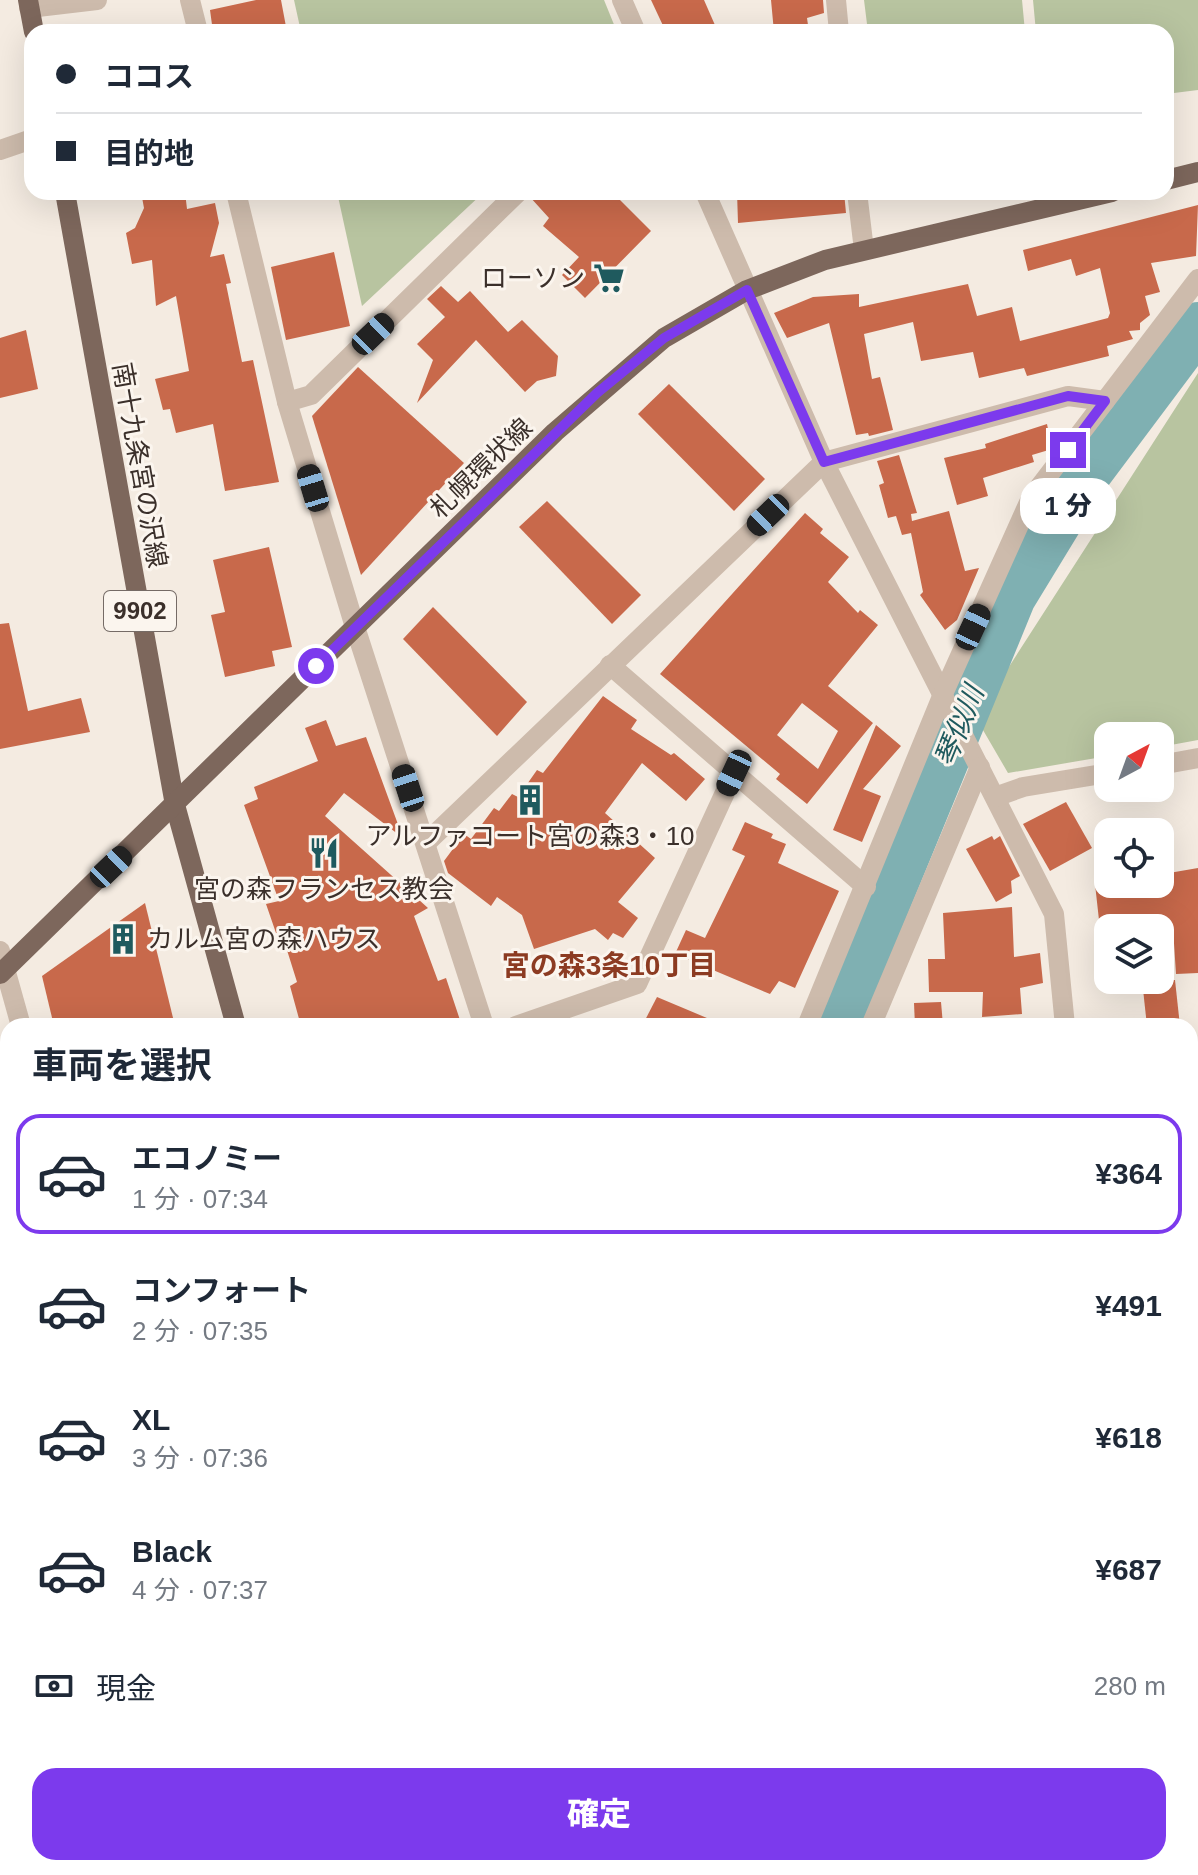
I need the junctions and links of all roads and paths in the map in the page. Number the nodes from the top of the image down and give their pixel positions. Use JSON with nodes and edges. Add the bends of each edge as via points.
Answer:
{"nodes":[{"id":1,"x":97,"y":0,"type":"edge"},
{"id":2,"x":190,"y":0,"type":"edge"},
{"id":3,"x":622,"y":0,"type":"edge"},
{"id":4,"x":836,"y":0,"type":"edge"},
{"id":5,"x":29,"y":4,"type":"edge"},
{"id":6,"x":33,"y":24,"type":"edge"},
{"id":7,"x":196,"y":24,"type":"edge"},
{"id":8,"x":632,"y":24,"type":"edge"},
{"id":9,"x":838,"y":24,"type":"edge"},
{"id":10,"x":24,"y":142,"type":"edge"},
{"id":11,"x":0,"y":150,"type":"edge"},
{"id":12,"x":1198,"y":172,"type":"edge"},
{"id":13,"x":1174,"y":178,"type":"edge"},
{"id":14,"x":66,"y":200,"type":"edge"},
{"id":15,"x":238,"y":200,"type":"edge"},
{"id":16,"x":510,"y":200,"type":"edge"},
{"id":17,"x":708,"y":200,"type":"edge"},
{"id":18,"x":858,"y":200,"type":"edge"},
{"id":19,"x":1078,"y":200,"type":"edge"},
{"id":20,"x":864,"y":250,"type":"junction"},
{"id":21,"x":1198,"y":279,"type":"edge"},
{"id":22,"x":747,"y":290,"type":"junction"},
{"id":23,"x":1105,"y":401,"type":"junction"},
{"id":24,"x":287,"y":402,"type":"junction"},
{"id":25,"x":824,"y":462,"type":"junction"},
{"id":26,"x":355,"y":627,"type":"junction"},
{"id":27,"x":610,"y":665,"type":"junction"},
{"id":28,"x":943,"y":694,"type":"junction"},
{"id":29,"x":975,"y":758,"type":"junction"},
{"id":30,"x":1198,"y":758,"type":"edge"},
{"id":31,"x":1174,"y":762,"type":"edge"},
{"id":32,"x":734,"y":773,"type":"junction"},
{"id":33,"x":1094,"y":775,"type":"edge"},
{"id":34,"x":995,"y":797,"type":"junction"},
{"id":35,"x":175,"y":805,"type":"junction"},
{"id":36,"x":426,"y":843,"type":"junction"},
{"id":37,"x":866,"y":887,"type":"junction"},
{"id":38,"x":1,"y":965,"type":"edge"},
{"id":39,"x":18,"y":1018,"type":"edge"},
{"id":40,"x":234,"y":1018,"type":"edge"},
{"id":41,"x":481,"y":1018,"type":"edge"},
{"id":42,"x":539,"y":1018,"type":"edge"},
{"id":43,"x":810,"y":1018,"type":"edge"},
{"id":44,"x":874,"y":1018,"type":"edge"},
{"id":45,"x":1064,"y":1018,"type":"edge"}],
"edges":[{"from":1,"to":5,"type":"street"},
{"from":2,"to":7,"type":"street"},
{"from":3,"to":8,"type":"street"},
{"from":4,"to":9,"type":"street"},
{"from":5,"to":6,"type":"main road"},
{"from":10,"to":11,"type":"street"},
{"from":12,"to":13,"type":"main road"},
{"from":14,"to":35,"type":"main road","name":"南十九条宮の沢線","number":"9902"},
{"from":15,"to":24,"type":"street"},
{"from":16,"to":24,"type":"street","via":[[311,395]]},
{"from":17,"to":22,"type":"street"},
{"from":18,"to":20,"type":"street"},
{"from":19,"to":20,"type":"main road","name":"札幌環状線"},
{"from":20,"to":22,"type":"main road","name":"札幌環状線"},
{"from":21,"to":23,"type":"street"},
{"from":22,"to":25,"type":"street"},
{"from":22,"to":26,"type":"main road","name":"札幌環状線","via":[[664,338],[597,393]]},
{"from":23,"to":25,"type":"street","via":[[1068,396]]},
{"from":23,"to":28,"type":"street","via":[[1031,498]]},
{"from":24,"to":26,"type":"street"},
{"from":25,"to":27,"type":"street"},
{"from":25,"to":28,"type":"street"},
{"from":26,"to":35,"type":"main road","name":"札幌環状線"},
{"from":26,"to":36,"type":"street"},
{"from":27,"to":32,"type":"street"},
{"from":27,"to":36,"type":"street"},
{"from":28,"to":29,"type":"street"},
{"from":28,"to":37,"type":"street"},
{"from":29,"to":34,"type":"street"},
{"from":29,"to":44,"type":"street"},
{"from":30,"to":31,"type":"street"},
{"from":32,"to":37,"type":"street"},
{"from":32,"to":42,"type":"street","via":[[637,984]]},
{"from":33,"to":34,"type":"street"},
{"from":34,"to":45,"type":"street","via":[[1054,914]]},
{"from":35,"to":38,"type":"main road","name":"札幌環状線"},
{"from":35,"to":40,"type":"main road","name":"南十九条宮の沢線","number":"9902"},
{"from":36,"to":41,"type":"street"},
{"from":37,"to":43,"type":"street"},
{"from":38,"to":39,"type":"street"}]}
